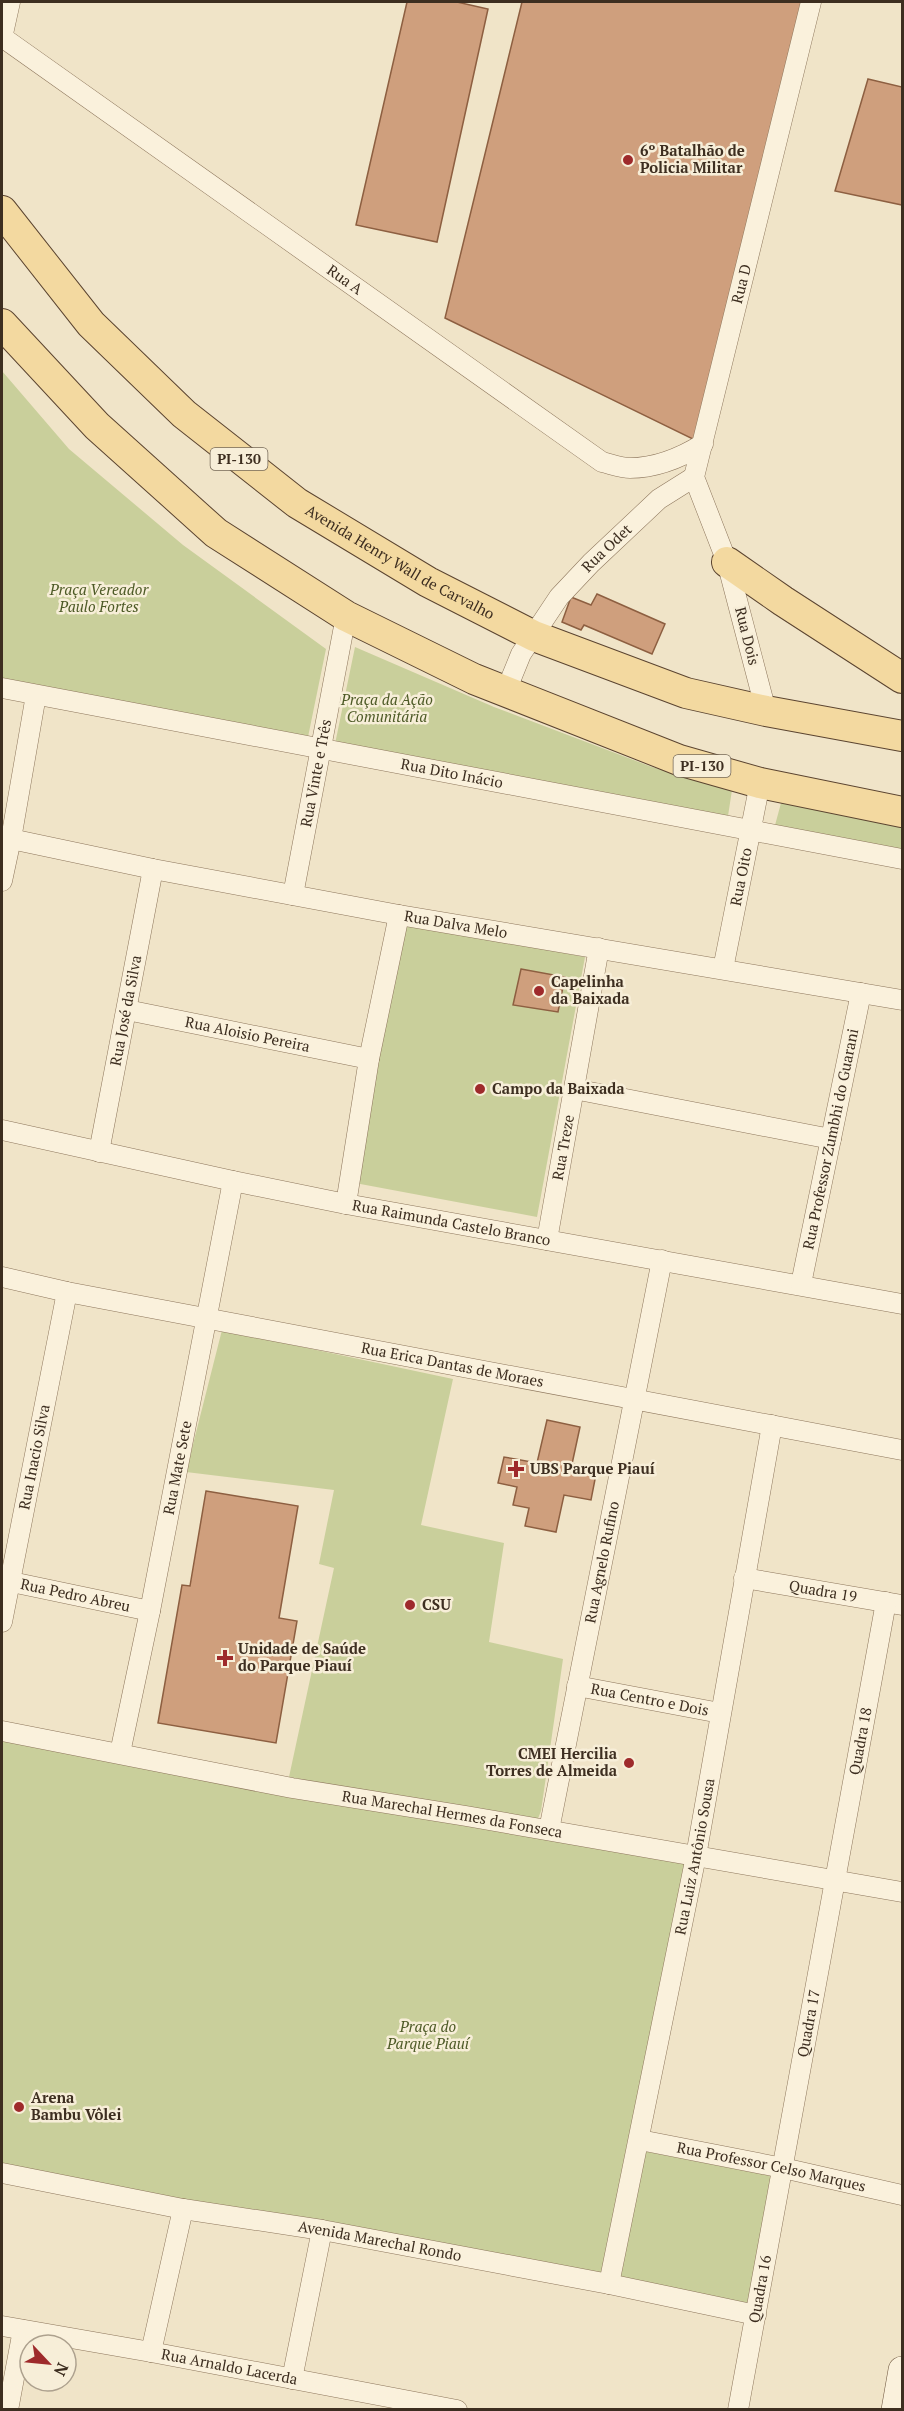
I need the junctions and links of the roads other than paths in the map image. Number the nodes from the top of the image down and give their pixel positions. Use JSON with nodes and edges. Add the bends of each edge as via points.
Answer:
{"nodes":[{"id":1,"x":10,"y":2,"type":"edge"},
{"id":2,"x":811,"y":2,"type":"edge"},
{"id":3,"x":2,"y":38,"type":"edge"},
{"id":4,"x":2,"y":211,"type":"edge"},
{"id":5,"x":2,"y":325,"type":"edge"},
{"id":6,"x":703,"y":444,"type":"junction"},
{"id":7,"x":694,"y":477,"type":"junction"},
{"id":8,"x":728,"y":562,"type":"junction"},
{"id":9,"x":346,"y":616,"type":"junction"},
{"id":10,"x":534,"y":636,"type":"junction"},
{"id":11,"x":903,"y":678,"type":"edge"},
{"id":12,"x":2,"y":688,"type":"edge"},
{"id":13,"x":509,"y":692,"type":"junction"},
{"id":14,"x":36,"y":695,"type":"junction"},
{"id":15,"x":766,"y":711,"type":"junction"},
{"id":16,"x":903,"y":736,"type":"edge"},
{"id":17,"x":321,"y":747,"type":"junction"},
{"id":18,"x":760,"y":783,"type":"junction"},
{"id":19,"x":903,"y":812,"type":"edge"},
{"id":20,"x":751,"y":829,"type":"junction"},
{"id":21,"x":11,"y":839,"type":"junction"},
{"id":22,"x":903,"y":859,"type":"edge"},
{"id":23,"x":153,"y":869,"type":"junction"},
{"id":24,"x":2,"y":881,"type":"edge"},
{"id":25,"x":293,"y":895,"type":"junction"},
{"id":26,"x":399,"y":915,"type":"junction"},
{"id":27,"x":599,"y":948,"type":"junction"},
{"id":28,"x":723,"y":969,"type":"junction"},
{"id":29,"x":861,"y":993,"type":"junction"},
{"id":30,"x":903,"y":1000,"type":"edge"},
{"id":31,"x":127,"y":1010,"type":"junction"},
{"id":32,"x":369,"y":1059,"type":"junction"},
{"id":33,"x":574,"y":1089,"type":"junction"},
{"id":34,"x":2,"y":1130,"type":"edge"},
{"id":35,"x":831,"y":1139,"type":"junction"},
{"id":36,"x":99,"y":1152,"type":"junction"},
{"id":37,"x":233,"y":1181,"type":"junction"},
{"id":38,"x":346,"y":1204,"type":"junction"},
{"id":39,"x":547,"y":1240,"type":"junction"},
{"id":40,"x":662,"y":1260,"type":"junction"},
{"id":41,"x":2,"y":1277,"type":"edge"},
{"id":42,"x":801,"y":1284,"type":"junction"},
{"id":43,"x":66,"y":1292,"type":"junction"},
{"id":44,"x":903,"y":1304,"type":"edge"},
{"id":45,"x":205,"y":1319,"type":"junction"},
{"id":46,"x":634,"y":1399,"type":"junction"},
{"id":47,"x":772,"y":1425,"type":"junction"},
{"id":48,"x":903,"y":1450,"type":"edge"},
{"id":49,"x":744,"y":1578,"type":"junction"},
{"id":50,"x":6,"y":1580,"type":"edge"},
{"id":51,"x":894,"y":1604,"type":"edge"},
{"id":52,"x":150,"y":1611,"type":"junction"},
{"id":53,"x":2,"y":1622,"type":"edge"},
{"id":54,"x":578,"y":1686,"type":"junction"},
{"id":55,"x":720,"y":1713,"type":"junction"},
{"id":56,"x":2,"y":1731,"type":"edge"},
{"id":57,"x":120,"y":1753,"type":"junction"},
{"id":58,"x":549,"y":1830,"type":"junction"},
{"id":59,"x":696,"y":1856,"type":"junction"},
{"id":60,"x":835,"y":1881,"type":"junction"},
{"id":61,"x":903,"y":1892,"type":"edge"},
{"id":62,"x":640,"y":2139,"type":"junction"},
{"id":63,"x":783,"y":2168,"type":"junction"},
{"id":64,"x":2,"y":2173,"type":"edge"},
{"id":65,"x":903,"y":2195,"type":"edge"},
{"id":66,"x":183,"y":2209,"type":"junction"},
{"id":67,"x":322,"y":2230,"type":"junction"},
{"id":68,"x":609,"y":2284,"type":"junction"},
{"id":69,"x":756,"y":2315,"type":"junction"},
{"id":70,"x":2,"y":2326,"type":"edge"},
{"id":71,"x":23,"y":2330,"type":"junction"},
{"id":72,"x":152,"y":2352,"type":"junction"},
{"id":73,"x":903,"y":2370,"type":"edge"},
{"id":74,"x":292,"y":2379,"type":"junction"},
{"id":75,"x":447,"y":2408,"type":"edge"},
{"id":76,"x":8,"y":2409,"type":"edge"},
{"id":77,"x":738,"y":2409,"type":"edge"},
{"id":78,"x":895,"y":2409,"type":"edge"}],
"edges":[{"from":1,"to":3,"type":"street"},
{"from":2,"to":6,"type":"street","name":"Rua D"},
{"from":3,"to":6,"type":"street","name":"Rua A","via":[[602,462],[630,468],[657,464],[683,456]]},
{"from":4,"to":10,"type":"main road","name":"Avenida Henry Wall de Carvalho","number":"PI-130","via":[[91,324],[184,414],[256,473],[297,503],[428,582]]},
{"from":5,"to":9,"type":"main road","number":"PI-130","via":[[97,426],[216,532]]},
{"from":6,"to":7,"type":"street","name":"Rua D"},
{"from":7,"to":8,"type":"street"},
{"from":7,"to":10,"type":"street","name":"Rua Odet","via":[[659,499],[591,563],[559,597]]},
{"from":8,"to":11,"type":"main road"},
{"from":8,"to":15,"type":"street","name":"Rua Dois"},
{"from":9,"to":13,"type":"main road","number":"PI-130","via":[[474,679]]},
{"from":9,"to":17,"type":"street","name":"Rua Vinte e Três"},
{"from":10,"to":13,"type":"street","name":"Rua Odet","via":[[521,654]]},
{"from":10,"to":15,"type":"main road","name":"Avenida Henry Wall de Carvalho","number":"PI-130","via":[[686,693]]},
{"from":12,"to":14,"type":"street","name":"Rua Dito Inácio"},
{"from":13,"to":18,"type":"main road","number":"PI-130","via":[[679,760]]},
{"from":14,"to":17,"type":"street","name":"Rua Dito Inácio"},
{"from":14,"to":21,"type":"street"},
{"from":15,"to":16,"type":"main road","name":"Avenida Henry Wall de Carvalho","number":"PI-130"},
{"from":17,"to":20,"type":"street","name":"Rua Dito Inácio"},
{"from":17,"to":25,"type":"street","name":"Rua Vinte e Três"},
{"from":18,"to":19,"type":"main road","number":"PI-130"},
{"from":18,"to":20,"type":"street","name":"Rua Oito"},
{"from":20,"to":22,"type":"street","name":"Rua Dito Inácio"},
{"from":20,"to":28,"type":"street","name":"Rua Oito"},
{"from":21,"to":23,"type":"street","name":"Rua Dalva Melo"},
{"from":21,"to":24,"type":"street"},
{"from":23,"to":25,"type":"street","name":"Rua Dalva Melo"},
{"from":23,"to":31,"type":"street","name":"Rua José da Silva"},
{"from":25,"to":26,"type":"street","name":"Rua Dalva Melo"},
{"from":26,"to":27,"type":"street","name":"Rua Dalva Melo"},
{"from":26,"to":32,"type":"street"},
{"from":27,"to":28,"type":"street","name":"Rua Dalva Melo"},
{"from":27,"to":33,"type":"street","name":"Rua Treze"},
{"from":28,"to":29,"type":"street","name":"Rua Dalva Melo"},
{"from":29,"to":30,"type":"street","name":"Rua Dalva Melo"},
{"from":29,"to":35,"type":"street","name":"Rua Professor Zumbhi do Guarani"},
{"from":31,"to":32,"type":"street","name":"Rua Aloisio Pereira"},
{"from":31,"to":36,"type":"street","name":"Rua José da Silva"},
{"from":32,"to":38,"type":"street"},
{"from":33,"to":35,"type":"street"},
{"from":33,"to":39,"type":"street","name":"Rua Treze"},
{"from":34,"to":36,"type":"street","name":"Rua Raimunda Castelo Branco"},
{"from":35,"to":42,"type":"street","name":"Rua Professor Zumbhi do Guarani"},
{"from":36,"to":37,"type":"street","name":"Rua Raimunda Castelo Branco"},
{"from":37,"to":38,"type":"street","name":"Rua Raimunda Castelo Branco"},
{"from":37,"to":45,"type":"street","name":"Rua Mate Sete"},
{"from":38,"to":39,"type":"street","name":"Rua Raimunda Castelo Branco"},
{"from":39,"to":40,"type":"street","name":"Rua Raimunda Castelo Branco"},
{"from":40,"to":42,"type":"street","name":"Rua Raimunda Castelo Branco"},
{"from":40,"to":46,"type":"street","name":"Rua Agnelo Rufino"},
{"from":41,"to":43,"type":"street","name":"Rua Erica Dantas de Moraes"},
{"from":42,"to":44,"type":"street","name":"Rua Raimunda Castelo Branco"},
{"from":43,"to":45,"type":"street","name":"Rua Erica Dantas de Moraes"},
{"from":43,"to":50,"type":"street","name":"Rua Inacio Silva"},
{"from":45,"to":46,"type":"street","name":"Rua Erica Dantas de Moraes"},
{"from":45,"to":52,"type":"street","name":"Rua Mate Sete"},
{"from":46,"to":47,"type":"street","name":"Rua Erica Dantas de Moraes"},
{"from":46,"to":54,"type":"street","name":"Rua Agnelo Rufino"},
{"from":47,"to":48,"type":"street","name":"Rua Erica Dantas de Moraes"},
{"from":47,"to":49,"type":"street","name":"Rua Luiz Antônio Sousa"},
{"from":49,"to":51,"type":"street","name":"Quadra 19"},
{"from":49,"to":55,"type":"street","name":"Rua Luiz Antônio Sousa"},
{"from":50,"to":52,"type":"street","name":"Rua Pedro Abreu"},
{"from":50,"to":53,"type":"street","name":"Rua Inacio Silva"},
{"from":51,"to":60,"type":"street","name":"Quadra 18"},
{"from":52,"to":57,"type":"street","name":"Rua Mate Sete"},
{"from":54,"to":55,"type":"street","name":"Rua Centro e Dois"},
{"from":54,"to":58,"type":"street","name":"Rua Agnelo Rufino"},
{"from":55,"to":59,"type":"street","name":"Rua Luiz Antônio Sousa"},
{"from":56,"to":57,"type":"street","name":"Rua Marechal Hermes da Fonseca"},
{"from":57,"to":58,"type":"street","name":"Rua Marechal Hermes da Fonseca","via":[[275,1785]]},
{"from":58,"to":59,"type":"street","name":"Rua Marechal Hermes da Fonseca"},
{"from":59,"to":60,"type":"street","name":"Rua Marechal Hermes da Fonseca"},
{"from":59,"to":62,"type":"street","name":"Rua Luiz Antônio Sousa"},
{"from":60,"to":61,"type":"street","name":"Rua Marechal Hermes da Fonseca"},
{"from":60,"to":63,"type":"street","name":"Quadra 17"},
{"from":62,"to":63,"type":"street","name":"Rua Professor Celso Marques"},
{"from":62,"to":68,"type":"street","name":"Rua Luiz Antônio Sousa"},
{"from":63,"to":65,"type":"street","name":"Rua Professor Celso Marques"},
{"from":63,"to":69,"type":"street","name":"Quadra 16"},
{"from":64,"to":66,"type":"street","name":"Avenida Marechal Rondo"},
{"from":66,"to":67,"type":"street","name":"Avenida Marechal Rondo"},
{"from":66,"to":72,"type":"street"},
{"from":67,"to":68,"type":"street","name":"Avenida Marechal Rondo"},
{"from":67,"to":74,"type":"street"},
{"from":68,"to":69,"type":"street","name":"Avenida Marechal Rondo"},
{"from":69,"to":77,"type":"street","name":"Quadra 16"},
{"from":70,"to":71,"type":"street","name":"Rua Arnaldo Lacerda"},
{"from":71,"to":72,"type":"street","name":"Rua Arnaldo Lacerda"},
{"from":71,"to":76,"type":"street"},
{"from":72,"to":74,"type":"street","name":"Rua Arnaldo Lacerda"},
{"from":73,"to":78,"type":"street"},
{"from":74,"to":75,"type":"street","name":"Rua Arnaldo Lacerda"}]}
